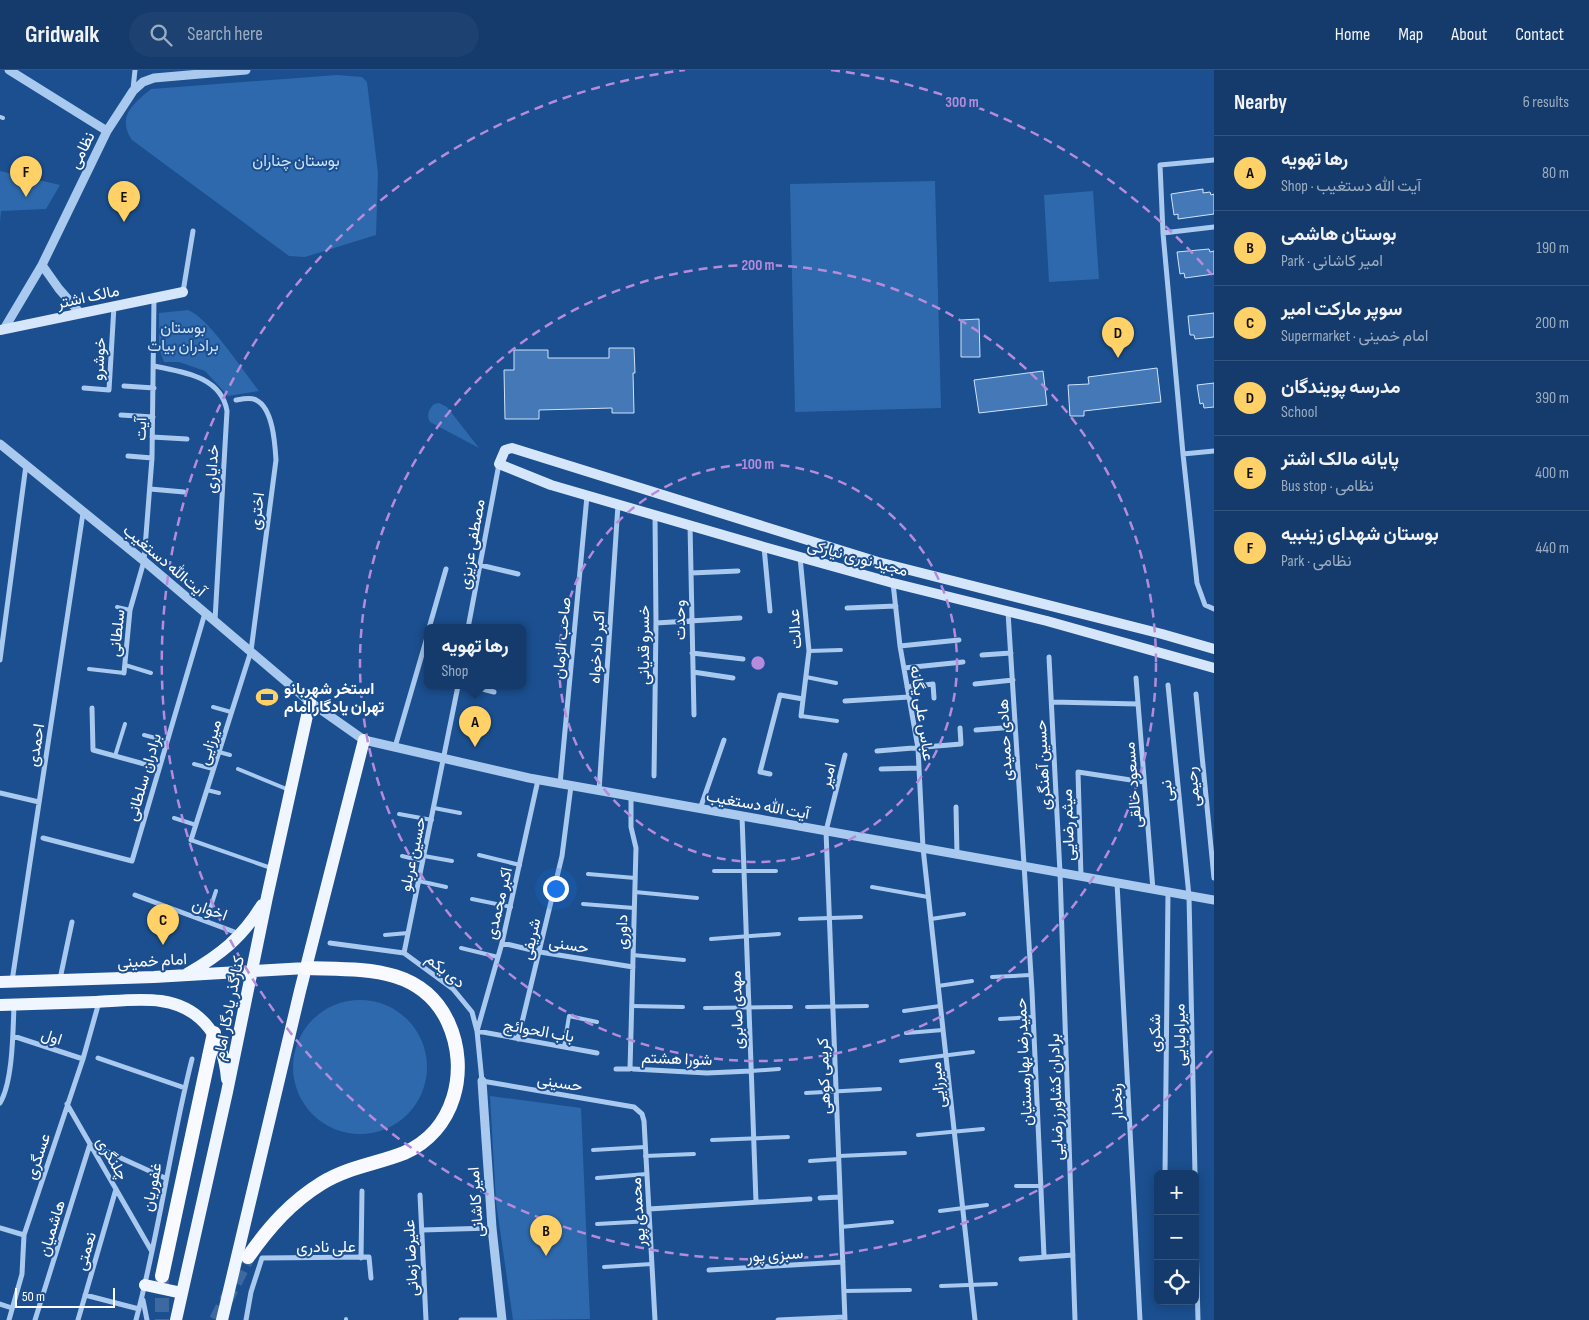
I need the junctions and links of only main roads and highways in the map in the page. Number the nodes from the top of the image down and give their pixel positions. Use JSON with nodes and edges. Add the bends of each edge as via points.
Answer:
{"nodes":[{"id":1,"x":183,"y":292,"type":"road end"},
{"id":2,"x":2,"y":330,"type":"edge"},
{"id":3,"x":1011,"y":596,"type":"junction"},
{"id":4,"x":1008,"y":612,"type":"junction"},
{"id":5,"x":1214,"y":649,"type":"edge"},
{"id":6,"x":1214,"y":668,"type":"edge"},
{"id":7,"x":310,"y":702,"type":"road end"},
{"id":8,"x":364,"y":740,"type":"road end"},
{"id":9,"x":267,"y":897,"type":"junction"},
{"id":10,"x":306,"y":968,"type":"junction"},
{"id":11,"x":252,"y":971,"type":"junction"},
{"id":12,"x":185,"y":975,"type":"junction"},
{"id":13,"x":6,"y":982,"type":"edge"},
{"id":14,"x":0,"y":1005,"type":"edge"},
{"id":15,"x":214,"y":1034,"type":"junction"},
{"id":16,"x":227,"y":1092,"type":"junction"},
{"id":17,"x":255,"y":1258,"type":"tunnel mouth"},
{"id":18,"x":162,"y":1276,"type":"tunnel mouth"},
{"id":19,"x":144,"y":1291,"type":"road end"},
{"id":20,"x":182,"y":1293,"type":"junction"},
{"id":21,"x":176,"y":1320,"type":"edge"},
{"id":22,"x":222,"y":1320,"type":"edge"}],
"edges":[{"from":1,"to":2,"type":"main road","name":"مالک اشتر"},
{"from":3,"to":4,"type":"main road"},
{"from":3,"to":4,"type":"main road","name":"مجید نوری نیارکی","via":[[878,562],[512,448],[505,450],[499,464],[587,496]]},
{"from":3,"to":5,"type":"main road","name":"مجید نوری نیارکی"},
{"from":4,"to":6,"type":"main road","name":"مجید نوری نیارکی"},
{"from":7,"to":9,"type":"main road","name":"کنارگذر یادگار امام"},
{"from":8,"to":10,"type":"main road"},
{"from":9,"to":11,"type":"main road","name":"کنارگذر یادگار امام"},
{"from":9,"to":12,"type":"main road","via":[[241,934],[215,958]]},
{"from":10,"to":11,"type":"main road","name":"امام خمینی"},
{"from":10,"to":17,"type":"highway","via":[[386,972],[416,986],[438,1006],[454,1036],[458,1078],[449,1111],[424,1142],[404,1153],[346,1170],[322,1183],[280,1215],[264,1233]]},
{"from":10,"to":22,"type":"main road"},
{"from":11,"to":12,"type":"main road","name":"امام خمینی"},
{"from":11,"to":16,"type":"main road","name":"کنارگذر یادگار امام"},
{"from":12,"to":13,"type":"main road","name":"امام خمینی"},
{"from":14,"to":15,"type":"main road","via":[[148,1000],[176,1004],[199,1017]]},
{"from":15,"to":16,"type":"main road","via":[[222,1050]]},
{"from":15,"to":18,"type":"highway"},
{"from":16,"to":20,"type":"main road","name":"کنارگذر یادگار امام"},
{"from":19,"to":20,"type":"main road"},
{"from":20,"to":21,"type":"main road","name":"کنارگذر یادگار امام"}]}
